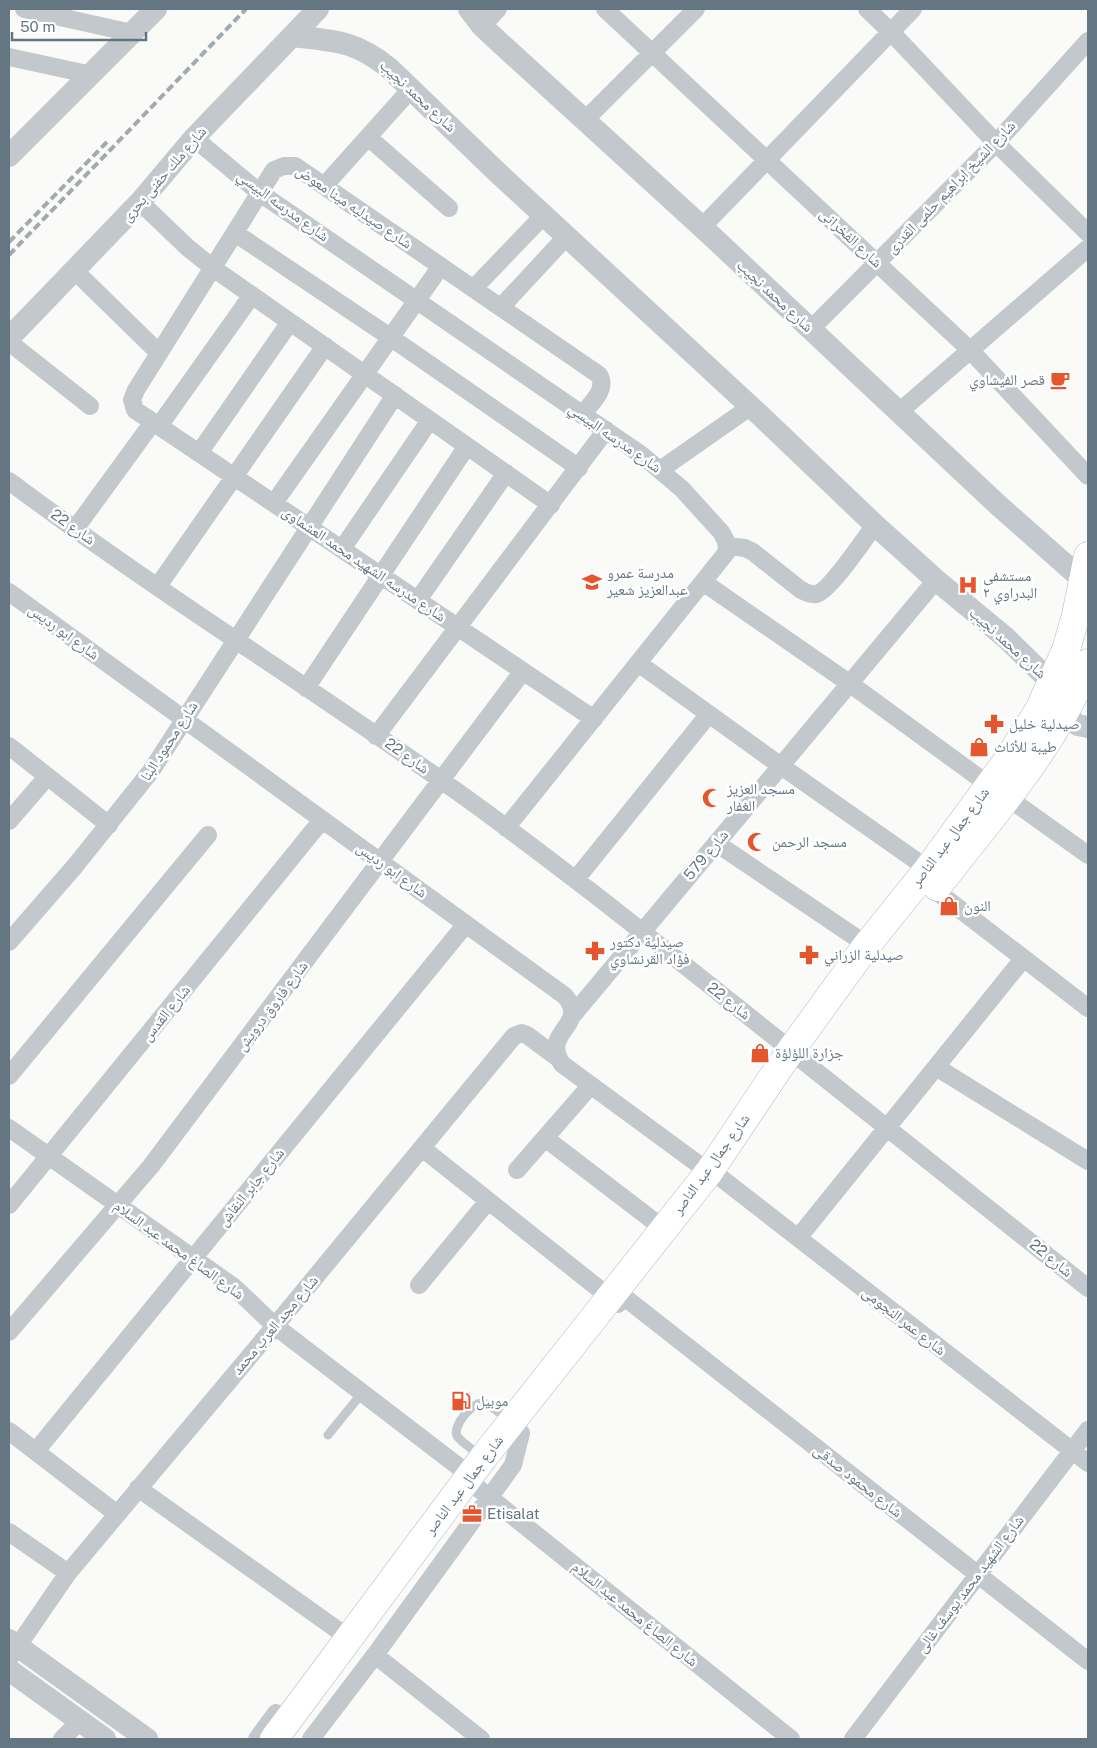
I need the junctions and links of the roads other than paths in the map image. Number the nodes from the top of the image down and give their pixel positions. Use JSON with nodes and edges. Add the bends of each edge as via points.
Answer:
{"nodes":[{"id":1,"x":24,"y":9,"type":"edge"},
{"id":2,"x":156,"y":9,"type":"edge"},
{"id":3,"x":318,"y":9,"type":"edge"},
{"id":4,"x":498,"y":9,"type":"edge"},
{"id":5,"x":605,"y":9,"type":"edge"},
{"id":6,"x":696,"y":9,"type":"edge"},
{"id":7,"x":867,"y":9,"type":"edge"},
{"id":8,"x":913,"y":9,"type":"edge"},
{"id":9,"x":475,"y":17,"type":"edge"},
{"id":10,"x":891,"y":32,"type":"junction"},
{"id":11,"x":132,"y":33,"type":"junction"},
{"id":12,"x":292,"y":36,"type":"junction"},
{"id":13,"x":1088,"y":41,"type":"edge"},
{"id":14,"x":652,"y":53,"type":"junction"},
{"id":15,"x":9,"y":57,"type":"edge"},
{"id":16,"x":92,"y":74,"type":"junction"},
{"id":17,"x":411,"y":89,"type":"junction"},
{"id":18,"x":585,"y":120,"type":"junction"},
{"id":19,"x":368,"y":137,"type":"junction"},
{"id":20,"x":194,"y":138,"type":"junction"},
{"id":21,"x":996,"y":143,"type":"junction"},
{"id":22,"x":9,"y":156,"type":"edge"},
{"id":23,"x":767,"y":160,"type":"junction"},
{"id":24,"x":324,"y":186,"type":"junction"},
{"id":25,"x":260,"y":193,"type":"junction"},
{"id":26,"x":140,"y":202,"type":"junction"},
{"id":27,"x":449,"y":208,"type":"dead end"},
{"id":28,"x":544,"y":215,"type":"junction"},
{"id":29,"x":702,"y":227,"type":"junction"},
{"id":30,"x":234,"y":233,"type":"junction"},
{"id":31,"x":1088,"y":233,"type":"edge"},
{"id":32,"x":567,"y":236,"type":"junction"},
{"id":33,"x":1088,"y":248,"type":"edge"},
{"id":34,"x":877,"y":263,"type":"junction"},
{"id":35,"x":441,"y":266,"type":"junction"},
{"id":36,"x":213,"y":268,"type":"junction"},
{"id":37,"x":75,"y":271,"type":"junction"},
{"id":38,"x":474,"y":288,"type":"junction"},
{"id":39,"x":252,"y":295,"type":"junction"},
{"id":40,"x":416,"y":300,"type":"junction"},
{"id":41,"x":501,"y":307,"type":"junction"},
{"id":42,"x":290,"y":322,"type":"junction"},
{"id":43,"x":811,"y":329,"type":"junction"},
{"id":44,"x":390,"y":337,"type":"junction"},
{"id":45,"x":9,"y":338,"type":"edge"},
{"id":46,"x":9,"y":342,"type":"edge"},
{"id":47,"x":325,"y":346,"type":"junction"},
{"id":48,"x":970,"y":350,"type":"junction"},
{"id":49,"x":159,"y":353,"type":"junction"},
{"id":50,"x":365,"y":374,"type":"junction"},
{"id":51,"x":395,"y":395,"type":"junction"},
{"id":52,"x":90,"y":406,"type":"dead end"},
{"id":53,"x":750,"y":407,"type":"junction"},
{"id":54,"x":135,"y":410,"type":"joint"},
{"id":55,"x":899,"y":412,"type":"junction"},
{"id":56,"x":582,"y":415,"type":"junction"},
{"id":57,"x":430,"y":420,"type":"junction"},
{"id":58,"x":156,"y":424,"type":"junction"},
{"id":59,"x":606,"y":430,"type":"junction"},
{"id":60,"x":467,"y":446,"type":"junction"},
{"id":61,"x":200,"y":453,"type":"junction"},
{"id":62,"x":578,"y":468,"type":"junction"},
{"id":63,"x":660,"y":470,"type":"junction"},
{"id":64,"x":506,"y":473,"type":"junction"},
{"id":65,"x":234,"y":476,"type":"junction"},
{"id":66,"x":1088,"y":476,"type":"edge"},
{"id":67,"x":9,"y":481,"type":"edge"},
{"id":68,"x":274,"y":503,"type":"junction"},
{"id":69,"x":551,"y":505,"type":"junction"},
{"id":70,"x":874,"y":525,"type":"junction"},
{"id":71,"x":308,"y":526,"type":"junction"},
{"id":72,"x":75,"y":529,"type":"junction"},
{"id":73,"x":727,"y":546,"type":"junction"},
{"id":74,"x":342,"y":549,"type":"junction"},
{"id":75,"x":1086,"y":569,"type":"edge"},
{"id":76,"x":381,"y":576,"type":"junction"},
{"id":77,"x":936,"y":580,"type":"junction"},
{"id":78,"x":703,"y":582,"type":"junction"},
{"id":79,"x":158,"y":586,"type":"junction"},
{"id":80,"x":9,"y":592,"type":"edge"},
{"id":81,"x":418,"y":600,"type":"junction"},
{"id":82,"x":458,"y":628,"type":"junction"},
{"id":83,"x":236,"y":639,"type":"junction"},
{"id":84,"x":638,"y":663,"type":"junction"},
{"id":85,"x":1088,"y":663,"type":"edge"},
{"id":86,"x":523,"y":671,"type":"junction"},
{"id":87,"x":1052,"y":683,"type":"junction"},
{"id":88,"x":849,"y":684,"type":"junction"},
{"id":89,"x":306,"y":688,"type":"junction"},
{"id":90,"x":709,"y":714,"type":"junction"},
{"id":91,"x":1063,"y":715,"type":"junction"},
{"id":92,"x":594,"y":718,"type":"junction"},
{"id":93,"x":184,"y":719,"type":"junction"},
{"id":94,"x":1088,"y":727,"type":"edge"},
{"id":95,"x":376,"y":736,"type":"junction"},
{"id":96,"x":9,"y":746,"type":"edge"},
{"id":97,"x":781,"y":766,"type":"junction"},
{"id":98,"x":47,"y":776,"type":"junction"},
{"id":99,"x":441,"y":780,"type":"junction"},
{"id":100,"x":998,"y":791,"type":"junction"},
{"id":101,"x":322,"y":820,"type":"junction"},
{"id":102,"x":9,"y":821,"type":"edge"},
{"id":103,"x":109,"y":825,"type":"junction"},
{"id":104,"x":506,"y":828,"type":"junction"},
{"id":105,"x":208,"y":835,"type":"dead end"},
{"id":106,"x":716,"y":843,"type":"junction"},
{"id":107,"x":1088,"y":855,"type":"edge"},
{"id":108,"x":380,"y":861,"type":"junction"},
{"id":109,"x":931,"y":879,"type":"junction"},
{"id":110,"x":576,"y":880,"type":"junction"},
{"id":111,"x":466,"y":924,"type":"junction"},
{"id":112,"x":642,"y":932,"type":"junction"},
{"id":113,"x":9,"y":942,"type":"edge"},
{"id":114,"x":867,"y":945,"type":"junction"},
{"id":115,"x":1023,"y":959,"type":"junction"},
{"id":116,"x":1088,"y":1008,"type":"edge"},
{"id":117,"x":573,"y":1015,"type":"junction"},
{"id":118,"x":797,"y":1055,"type":"junction"},
{"id":119,"x":558,"y":1058,"type":"junction"},
{"id":120,"x":936,"y":1066,"type":"junction"},
{"id":121,"x":9,"y":1076,"type":"edge"},
{"id":122,"x":591,"y":1086,"type":"junction"},
{"id":123,"x":888,"y":1127,"type":"junction"},
{"id":124,"x":9,"y":1128,"type":"edge"},
{"id":125,"x":545,"y":1138,"type":"junction"},
{"id":126,"x":422,"y":1148,"type":"junction"},
{"id":127,"x":48,"y":1157,"type":"junction"},
{"id":128,"x":1088,"y":1161,"type":"edge"},
{"id":129,"x":517,"y":1170,"type":"dead end"},
{"id":130,"x":715,"y":1175,"type":"junction"},
{"id":131,"x":488,"y":1201,"type":"junction"},
{"id":132,"x":9,"y":1205,"type":"edge"},
{"id":133,"x":119,"y":1206,"type":"junction"},
{"id":134,"x":664,"y":1229,"type":"junction"},
{"id":135,"x":798,"y":1238,"type":"junction"},
{"id":136,"x":193,"y":1258,"type":"junction"},
{"id":137,"x":419,"y":1285,"type":"dead end"},
{"id":138,"x":1088,"y":1288,"type":"edge"},
{"id":139,"x":620,"y":1302,"type":"junction"},
{"id":140,"x":275,"y":1326,"type":"junction"},
{"id":141,"x":9,"y":1331,"type":"edge"},
{"id":142,"x":362,"y":1393,"type":"junction"},
{"id":143,"x":516,"y":1427,"type":"junction"},
{"id":144,"x":1088,"y":1430,"type":"edge"},
{"id":145,"x":9,"y":1431,"type":"edge"},
{"id":146,"x":328,"y":1435,"type":"dead end"},
{"id":147,"x":36,"y":1451,"type":"junction"},
{"id":148,"x":1072,"y":1451,"type":"junction"},
{"id":149,"x":1088,"y":1463,"type":"edge"},
{"id":150,"x":479,"y":1478,"type":"junction"},
{"id":151,"x":138,"y":1488,"type":"junction"},
{"id":152,"x":117,"y":1514,"type":"junction"},
{"id":153,"x":9,"y":1532,"type":"edge"},
{"id":154,"x":68,"y":1573,"type":"junction"},
{"id":155,"x":978,"y":1575,"type":"junction"},
{"id":156,"x":339,"y":1631,"type":"junction"},
{"id":157,"x":12,"y":1649,"type":"edge"},
{"id":158,"x":375,"y":1655,"type":"junction"},
{"id":159,"x":1088,"y":1662,"type":"edge"},
{"id":160,"x":9,"y":1670,"type":"edge"},
{"id":161,"x":80,"y":1721,"type":"junction"},
{"id":162,"x":62,"y":1739,"type":"edge"},
{"id":163,"x":105,"y":1739,"type":"edge"},
{"id":164,"x":147,"y":1739,"type":"edge"},
{"id":165,"x":257,"y":1739,"type":"edge"},
{"id":166,"x":274,"y":1739,"type":"edge"},
{"id":167,"x":289,"y":1739,"type":"edge"},
{"id":168,"x":311,"y":1739,"type":"edge"},
{"id":169,"x":481,"y":1739,"type":"edge"},
{"id":170,"x":792,"y":1739,"type":"edge"},
{"id":171,"x":853,"y":1739,"type":"edge"}],
"edges":[{"from":1,"to":11,"type":"street"},
{"from":2,"to":11,"type":"street"},
{"from":3,"to":12,"type":"street","name":"شارع ملك حفنى بحرى"},
{"from":4,"to":9,"type":"street"},
{"from":5,"to":14,"type":"street","name":"شارع الفخرانى"},
{"from":6,"to":14,"type":"street"},
{"from":7,"to":10,"type":"street"},
{"from":8,"to":10,"type":"street"},
{"from":9,"to":18,"type":"street","name":"شارع محمد نجيب"},
{"from":10,"to":21,"type":"street"},
{"from":10,"to":23,"type":"street"},
{"from":11,"to":16,"type":"street"},
{"from":12,"to":17,"type":"street","name":"شارع محمد نجيب","via":[[362,48]]},
{"from":12,"to":20,"type":"street","name":"شارع ملك حفنى بحرى"},
{"from":13,"to":21,"type":"street","name":"شارع الشيخ ابراهيم حلمى القدرى"},
{"from":14,"to":18,"type":"street"},
{"from":14,"to":23,"type":"street","name":"شارع الفخرانى"},
{"from":15,"to":16,"type":"street"},
{"from":16,"to":22,"type":"street"},
{"from":17,"to":19,"type":"street"},
{"from":17,"to":28,"type":"street","name":"شارع محمد نجيب"},
{"from":18,"to":29,"type":"street","name":"شارع محمد نجيب"},
{"from":19,"to":24,"type":"street"},
{"from":19,"to":27,"type":"street"},
{"from":20,"to":25,"type":"street","name":"شارع مدرسه البيسي"},
{"from":20,"to":26,"type":"street","name":"شارع ملك حفنى بحرى"},
{"from":21,"to":31,"type":"street"},
{"from":21,"to":34,"type":"street","name":"شارع الشيخ ابراهيم حلمى القدرى"},
{"from":23,"to":29,"type":"street"},
{"from":23,"to":34,"type":"street","name":"شارع الفخرانى"},
{"from":24,"to":25,"type":"street","name":"شارع صيدليه مينا معوض","via":[[295,166],[284,166],[274,170]]},
{"from":24,"to":35,"type":"street","name":"شارع صيدليه مينا معوض"},
{"from":25,"to":30,"type":"street","name":"شارع صيدليه مينا معوض"},
{"from":25,"to":40,"type":"street","name":"شارع مدرسه البيسي"},
{"from":26,"to":36,"type":"street"},
{"from":26,"to":37,"type":"street","name":"شارع ملك حفنى بحرى"},
{"from":28,"to":32,"type":"street","name":"شارع محمد نجيب"},
{"from":28,"to":38,"type":"street"},
{"from":29,"to":43,"type":"street","name":"شارع محمد نجيب"},
{"from":30,"to":36,"type":"street","name":"شارع صيدليه مينا معوض"},
{"from":30,"to":44,"type":"street"},
{"from":32,"to":41,"type":"street"},
{"from":32,"to":53,"type":"street","name":"شارع محمد نجيب"},
{"from":33,"to":48,"type":"street"},
{"from":34,"to":43,"type":"street","name":"شارع الشيخ ابراهيم حلمى القدرى"},
{"from":34,"to":48,"type":"street","name":"شارع الفخرانى"},
{"from":35,"to":38,"type":"street","name":"شارع صيدليه مينا معوض"},
{"from":35,"to":40,"type":"street"},
{"from":36,"to":39,"type":"street"},
{"from":36,"to":49,"type":"street","name":"شارع صيدليه مينا معوض"},
{"from":37,"to":45,"type":"street","name":"شارع ملك حفنى بحرى"},
{"from":37,"to":49,"type":"street"},
{"from":38,"to":41,"type":"street","name":"شارع صيدليه مينا معوض"},
{"from":39,"to":42,"type":"street"},
{"from":39,"to":58,"type":"street"},
{"from":40,"to":44,"type":"street"},
{"from":40,"to":56,"type":"street","name":"شارع مدرسه البيسي"},
{"from":41,"to":56,"type":"street","name":"شارع صيدليه مينا معوض","via":[[599,375],[600,390]]},
{"from":42,"to":47,"type":"street"},
{"from":42,"to":61,"type":"street"},
{"from":43,"to":55,"type":"street","name":"شارع محمد نجيب"},
{"from":44,"to":50,"type":"street"},
{"from":44,"to":62,"type":"street"},
{"from":46,"to":52,"type":"street"},
{"from":47,"to":50,"type":"street"},
{"from":47,"to":65,"type":"street"},
{"from":48,"to":55,"type":"street"},
{"from":48,"to":66,"type":"street","name":"شارع الفخرانى"},
{"from":49,"to":54,"type":"street","name":"شارع صيدليه مينا معوض","via":[[133,395]]},
{"from":50,"to":51,"type":"street"},
{"from":50,"to":68,"type":"street"},
{"from":51,"to":57,"type":"street"},
{"from":51,"to":71,"type":"street","name":"شارع محمود البنا"},
{"from":53,"to":63,"type":"street"},
{"from":53,"to":70,"type":"street","name":"شارع محمد نجيب"},
{"from":54,"to":58,"type":"street","name":"شارع مدرسه الشهيد محمد العشماوى"},
{"from":55,"to":75,"type":"street","name":"شارع محمد نجيب","via":[[998,505]]},
{"from":56,"to":59,"type":"street","name":"شارع مدرسه البيسي"},
{"from":57,"to":60,"type":"street"},
{"from":57,"to":74,"type":"street"},
{"from":58,"to":61,"type":"street","name":"شارع مدرسه الشهيد محمد العشماوى"},
{"from":58,"to":72,"type":"street"},
{"from":59,"to":62,"type":"street"},
{"from":59,"to":63,"type":"street","name":"شارع مدرسه البيسي"},
{"from":60,"to":64,"type":"street"},
{"from":60,"to":76,"type":"street"},
{"from":61,"to":65,"type":"street","name":"شارع مدرسه الشهيد محمد العشماوى"},
{"from":62,"to":69,"type":"street"},
{"from":63,"to":73,"type":"street","name":"شارع مدرسه البيسي","via":[[702,510],[726,538]]},
{"from":64,"to":69,"type":"street"},
{"from":64,"to":81,"type":"street"},
{"from":65,"to":68,"type":"street","name":"شارع مدرسه الشهيد محمد العشماوى"},
{"from":65,"to":79,"type":"street"},
{"from":67,"to":72,"type":"street","name":"شارع 22"},
{"from":68,"to":71,"type":"street","name":"شارع مدرسه الشهيد محمد العشماوى"},
{"from":69,"to":82,"type":"street"},
{"from":70,"to":73,"type":"street","via":[[829,586],[816,594],[800,590],[753,552]]},
{"from":70,"to":77,"type":"street","name":"شارع محمد نجيب"},
{"from":71,"to":74,"type":"street","name":"شارع مدرسه الشهيد محمد العشماوى"},
{"from":71,"to":83,"type":"street","name":"شارع محمود البنا"},
{"from":72,"to":79,"type":"street","name":"شارع 22"},
{"from":73,"to":78,"type":"street","via":[[726,553]]},
{"from":74,"to":76,"type":"street","name":"شارع مدرسه الشهيد محمد العشماوى"},
{"from":75,"to":87,"type":"main road","name":"شارع جمال عبد الناصر","via":[[1066,650]]},
{"from":76,"to":81,"type":"street","name":"شارع مدرسه الشهيد محمد العشماوى"},
{"from":76,"to":89,"type":"street"},
{"from":77,"to":87,"type":"street","name":"شارع محمد نجيب","via":[[1006,638]]},
{"from":77,"to":88,"type":"street","name":"شارع 579"},
{"from":78,"to":84,"type":"street"},
{"from":78,"to":88,"type":"street"},
{"from":79,"to":83,"type":"street","name":"شارع 22"},
{"from":80,"to":93,"type":"street","name":"شارع ابو رديس"},
{"from":81,"to":82,"type":"street","name":"شارع مدرسه الشهيد محمد العشماوى"},
{"from":82,"to":86,"type":"street","name":"شارع مدرسه الشهيد محمد العشماوى"},
{"from":82,"to":95,"type":"street"},
{"from":83,"to":89,"type":"street","name":"شارع 22"},
{"from":83,"to":93,"type":"street","name":"شارع محمود البنا"},
{"from":84,"to":90,"type":"street"},
{"from":84,"to":92,"type":"street"},
{"from":85,"to":91,"type":"main road","name":"شارع جمال عبد الناصر"},
{"from":86,"to":92,"type":"street","name":"شارع مدرسه الشهيد محمد العشماوى"},
{"from":86,"to":99,"type":"street","name":"شارع فاروق درويش"},
{"from":87,"to":100,"type":"main road","name":"شارع جمال عبد الناصر"},
{"from":88,"to":97,"type":"street","name":"شارع 579"},
{"from":88,"to":100,"type":"street"},
{"from":89,"to":95,"type":"street","name":"شارع 22"},
{"from":90,"to":97,"type":"street"},
{"from":90,"to":110,"type":"street"},
{"from":91,"to":94,"type":"street","via":[[1078,726]]},
{"from":91,"to":100,"type":"main road","name":"شارع جمال عبد الناصر","via":[[1028,769]]},
{"from":92,"to":104,"type":"street"},
{"from":93,"to":101,"type":"street","name":"شارع ابو رديس"},
{"from":93,"to":103,"type":"street","name":"شارع محمود البنا","via":[[151,771]]},
{"from":95,"to":99,"type":"street","name":"شارع 22"},
{"from":96,"to":98,"type":"street"},
{"from":97,"to":106,"type":"street","name":"شارع 579"},
{"from":97,"to":109,"type":"street"},
{"from":98,"to":102,"type":"street"},
{"from":98,"to":103,"type":"street"},
{"from":99,"to":104,"type":"street","name":"شارع 22"},
{"from":99,"to":108,"type":"street","name":"شارع فاروق درويش"},
{"from":100,"to":107,"type":"street"},
{"from":100,"to":109,"type":"main road","name":"شارع جمال عبد الناصر"},
{"from":101,"to":108,"type":"street","name":"شارع ابو رديس"},
{"from":101,"to":127,"type":"street","name":"شارع القدس"},
{"from":103,"to":113,"type":"street","name":"شارع محمود البنا"},
{"from":104,"to":110,"type":"street","name":"شارع 22"},
{"from":105,"to":121,"type":"street"},
{"from":106,"to":112,"type":"street","name":"شارع 579"},
{"from":106,"to":114,"type":"street"},
{"from":108,"to":111,"type":"street","name":"شارع ابو رديس"},
{"from":108,"to":133,"type":"street","name":"شارع فاروق درويش"},
{"from":109,"to":114,"type":"main road","name":"شارع جمال عبد الناصر"},
{"from":109,"to":115,"type":"street"},
{"from":109,"to":118,"type":"main road","name":"شارع جمال عبد الناصر"},
{"from":110,"to":112,"type":"street","name":"شارع 22"},
{"from":111,"to":117,"type":"street","name":"شارع ابو رديس","via":[[566,996]]},
{"from":111,"to":136,"type":"street","name":"شارع جابر النقاش"},
{"from":112,"to":117,"type":"street","name":"شارع 579"},
{"from":112,"to":118,"type":"street","name":"شارع 22"},
{"from":114,"to":118,"type":"main road","name":"شارع جمال عبد الناصر"},
{"from":115,"to":116,"type":"street"},
{"from":115,"to":120,"type":"street"},
{"from":117,"to":119,"type":"street","via":[[558,1036]]},
{"from":118,"to":123,"type":"street","name":"شارع 22"},
{"from":118,"to":130,"type":"main road","name":"شارع جمال عبد الناصر"},
{"from":119,"to":122,"type":"street"},
{"from":119,"to":126,"type":"street","name":"شارع مجد العرب محمد","via":[[527,1035],[514,1036]]},
{"from":120,"to":123,"type":"street"},
{"from":120,"to":128,"type":"street"},
{"from":122,"to":125,"type":"street"},
{"from":122,"to":130,"type":"street"},
{"from":123,"to":135,"type":"street"},
{"from":123,"to":138,"type":"street","name":"شارع 22"},
{"from":124,"to":127,"type":"street","name":"شارع الصاغ محمد عبد السلام"},
{"from":125,"to":129,"type":"street"},
{"from":125,"to":134,"type":"street"},
{"from":126,"to":131,"type":"street","name":"شارع محمود صدقى"},
{"from":126,"to":140,"type":"street","name":"شارع مجد العرب محمد"},
{"from":127,"to":132,"type":"street","name":"شارع القدس"},
{"from":127,"to":133,"type":"street","name":"شارع الصاغ محمد عبد السلام"},
{"from":130,"to":134,"type":"main road","name":"شارع جمال عبد الناصر"},
{"from":130,"to":135,"type":"street","name":"شارع عمر النجومى"},
{"from":130,"to":139,"type":"main road","name":"شارع جمال عبد الناصر"},
{"from":131,"to":137,"type":"street"},
{"from":131,"to":139,"type":"street","name":"شارع محمود صدقى"},
{"from":133,"to":136,"type":"street","name":"شارع الصاغ محمد عبد السلام"},
{"from":133,"to":141,"type":"street","name":"شارع فاروق درويش"},
{"from":134,"to":139,"type":"main road","name":"شارع جمال عبد الناصر"},
{"from":135,"to":148,"type":"street","name":"شارع عمر النجومى"},
{"from":136,"to":140,"type":"street","name":"شارع الصاغ محمد عبد السلام","via":[[234,1287]]},
{"from":136,"to":147,"type":"street","name":"شارع جابر النقاش"},
{"from":139,"to":143,"type":"main road","name":"شارع جمال عبد الناصر"},
{"from":139,"to":155,"type":"street","name":"شارع محمود صدقى"},
{"from":140,"to":142,"type":"street","name":"شارع الصاغ محمد عبد السلام"},
{"from":140,"to":151,"type":"street","name":"شارع مجد العرب محمد"},
{"from":142,"to":146,"type":"lane"},
{"from":142,"to":150,"type":"street","name":"شارع الصاغ محمد عبد السلام"},
{"from":143,"to":150,"type":"main road","name":"شارع جمال عبد الناصر"},
{"from":143,"to":150,"type":"street","via":[[513,1465]]},
{"from":143,"to":150,"type":"lane","via":[[480,1402],[458,1424],[456,1431]]},
{"from":144,"to":148,"type":"street","name":"شارع الشهيد محمد يوسف غالى"},
{"from":145,"to":147,"type":"street"},
{"from":147,"to":152,"type":"street"},
{"from":148,"to":149,"type":"street","name":"شارع عمر النجومى"},
{"from":148,"to":155,"type":"street","name":"شارع الشهيد محمد يوسف غالى"},
{"from":150,"to":156,"type":"street"},
{"from":150,"to":158,"type":"street"},
{"from":150,"to":166,"type":"main road","name":"شارع جمال عبد الناصر"},
{"from":150,"to":167,"type":"main road","name":"شارع جمال عبد الناصر"},
{"from":150,"to":170,"type":"street","name":"شارع الصاغ محمد عبد السلام"},
{"from":151,"to":152,"type":"street","name":"شارع مجد العرب محمد"},
{"from":151,"to":156,"type":"street"},
{"from":152,"to":154,"type":"street","name":"شارع مجد العرب محمد"},
{"from":153,"to":154,"type":"street"},
{"from":154,"to":157,"type":"street","name":"شارع مجد العرب محمد"},
{"from":155,"to":159,"type":"street","name":"شارع محمود صدقى"},
{"from":155,"to":171,"type":"street","name":"شارع الشهيد محمد يوسف غالى"},
{"from":156,"to":165,"type":"street"},
{"from":157,"to":164,"type":"street"},
{"from":158,"to":168,"type":"street"},
{"from":158,"to":169,"type":"street"},
{"from":160,"to":161,"type":"street"},
{"from":161,"to":162,"type":"street"},
{"from":161,"to":163,"type":"street"}]}
